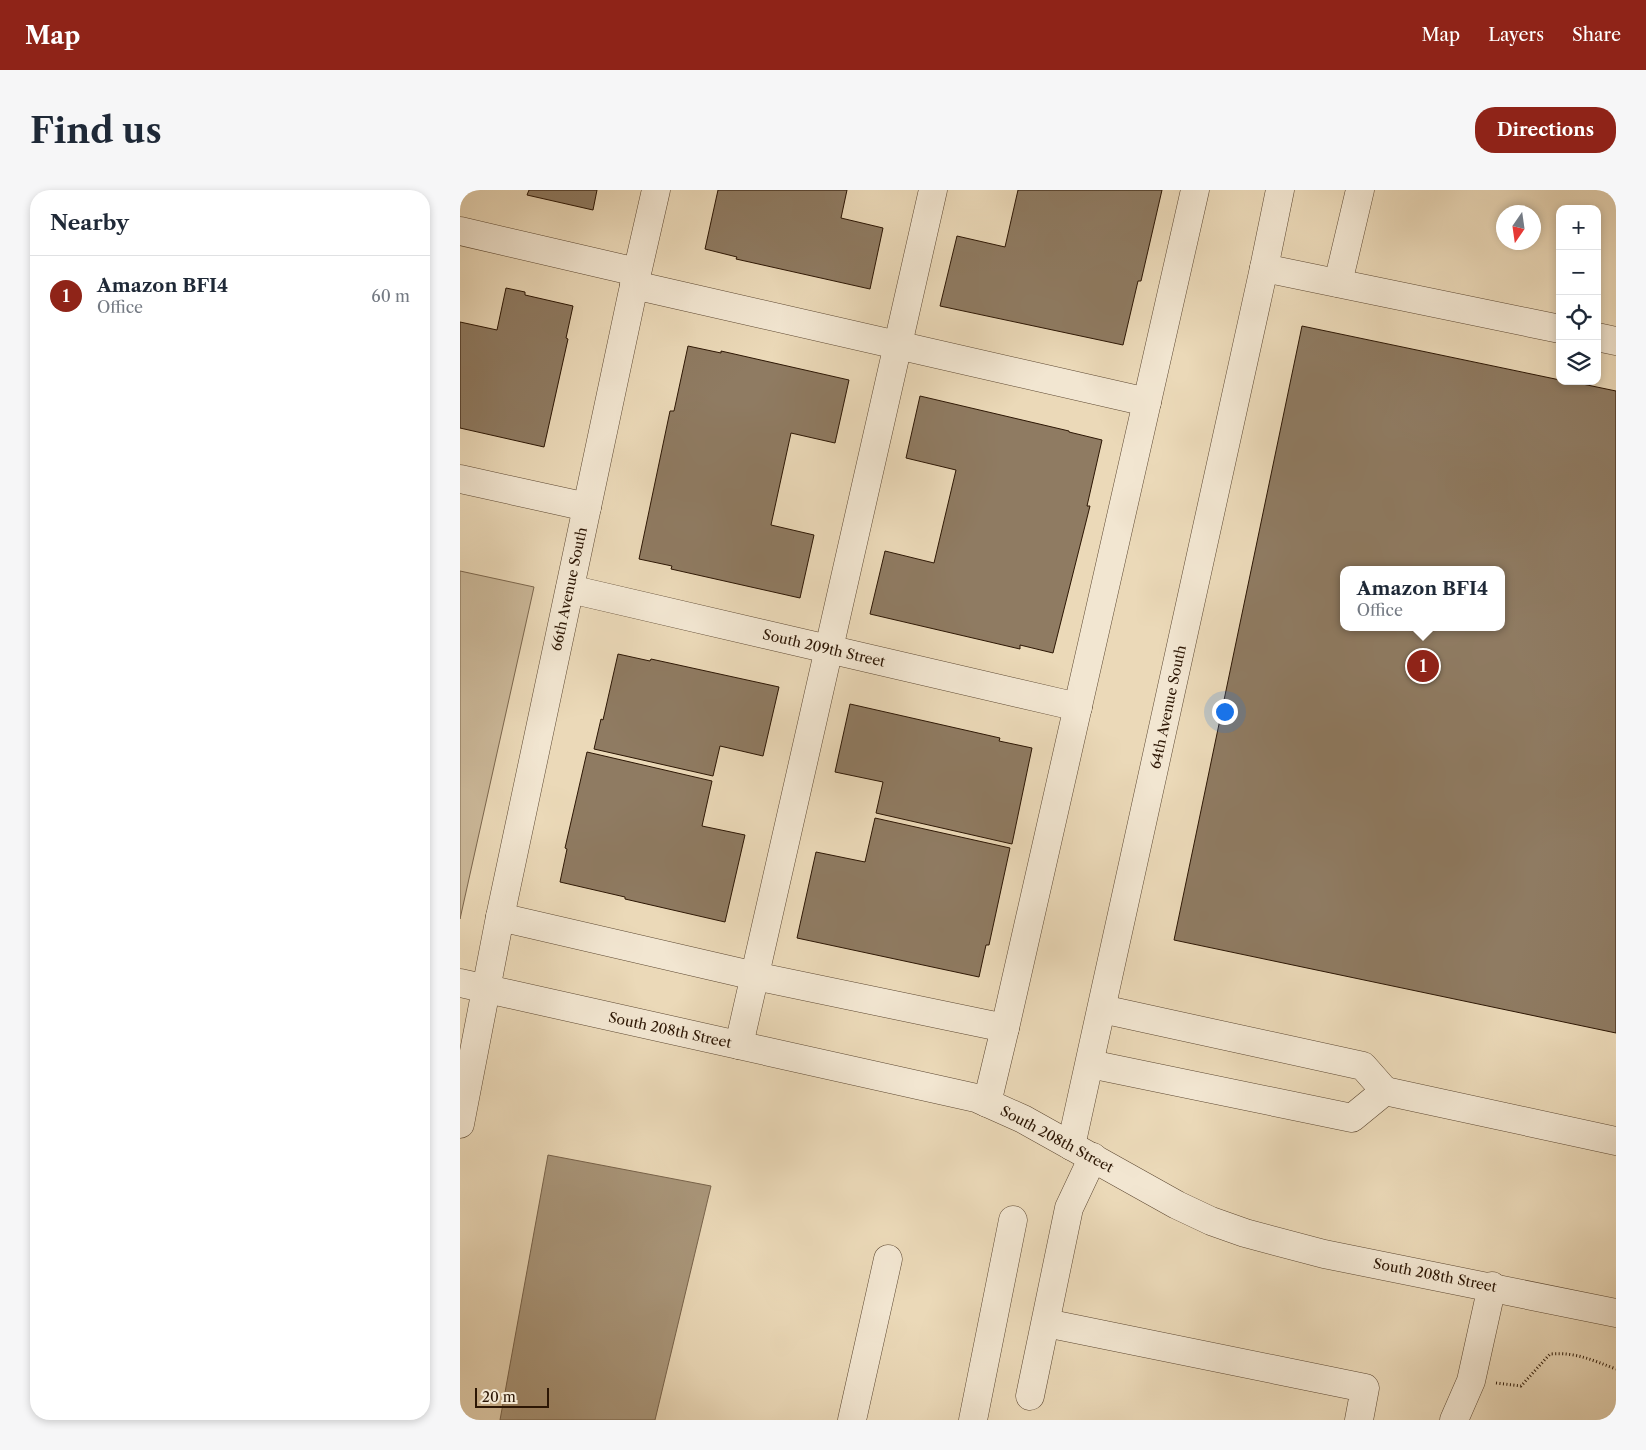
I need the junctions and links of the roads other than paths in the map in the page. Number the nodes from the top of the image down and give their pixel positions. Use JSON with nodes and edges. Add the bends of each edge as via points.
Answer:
{"nodes":[{"id":1,"x":656,"y":190,"type":"edge"},
{"id":2,"x":933,"y":190,"type":"edge"},
{"id":3,"x":1195,"y":190,"type":"edge"},
{"id":4,"x":1280,"y":190,"type":"edge"},
{"id":5,"x":1293,"y":190,"type":"edge"},
{"id":6,"x":1360,"y":190,"type":"edge"},
{"id":7,"x":460,"y":231,"type":"edge"},
{"id":8,"x":1264,"y":268,"type":"junction"},
{"id":9,"x":636,"y":279,"type":"junction"},
{"id":10,"x":1338,"y":283,"type":"junction"},
{"id":11,"x":1556,"y":329,"type":"edge"},
{"id":12,"x":1601,"y":338,"type":"edge"},
{"id":13,"x":1616,"y":341,"type":"edge"},
{"id":14,"x":898,"y":346,"type":"junction"},
{"id":15,"x":1147,"y":402,"type":"junction"},
{"id":16,"x":460,"y":479,"type":"edge"},
{"id":17,"x":587,"y":506,"type":"junction"},
{"id":18,"x":570,"y":588,"type":"junction"},
{"id":19,"x":829,"y":649,"type":"junction"},
{"id":20,"x":1078,"y":707,"type":"junction"},
{"id":21,"x":500,"y":917,"type":"junction"},
{"id":22,"x":755,"y":976,"type":"junction"},
{"id":23,"x":473,"y":986,"type":"edge"},
{"id":24,"x":1102,"y":1009,"type":"junction"},
{"id":25,"x":1005,"y":1028,"type":"junction"},
{"id":26,"x":740,"y":1045,"type":"junction"},
{"id":27,"x":1090,"y":1064,"type":"junction"},
{"id":28,"x":1385,"y":1091,"type":"junction"},
{"id":29,"x":987,"y":1103,"type":"junction"},
{"id":30,"x":460,"y":1124,"type":"edge"},
{"id":31,"x":1616,"y":1140,"type":"edge"},
{"id":32,"x":1082,"y":1152,"type":"junction"},
{"id":33,"x":1014,"y":1220,"type":"dead end"},
{"id":34,"x":888,"y":1259,"type":"dead end"},
{"id":35,"x":1492,"y":1286,"type":"junction"},
{"id":36,"x":1616,"y":1313,"type":"edge"},
{"id":37,"x":1046,"y":1323,"type":"junction"},
{"id":38,"x":1482,"y":1382,"type":"junction"},
{"id":39,"x":1030,"y":1396,"type":"dead end"},
{"id":40,"x":852,"y":1420,"type":"edge"},
{"id":41,"x":972,"y":1420,"type":"edge"},
{"id":42,"x":1359,"y":1420,"type":"edge"},
{"id":43,"x":1454,"y":1420,"type":"edge"},
{"id":44,"x":1474,"y":1420,"type":"edge"}],
"edges":[{"from":1,"to":9,"type":"street","name":"66th Avenue South"},
{"from":2,"to":14,"type":"street"},
{"from":3,"to":15,"type":"street"},
{"from":4,"to":8,"type":"street","name":"64th Avenue South"},
{"from":5,"to":8,"type":"street","name":"64th Avenue South"},
{"from":6,"to":10,"type":"street"},
{"from":7,"to":9,"type":"street"},
{"from":8,"to":10,"type":"street"},
{"from":8,"to":24,"type":"street","name":"64th Avenue South"},
{"from":9,"to":14,"type":"street"},
{"from":9,"to":17,"type":"street","name":"66th Avenue South"},
{"from":10,"to":11,"type":"street"},
{"from":12,"to":13,"type":"street"},
{"from":14,"to":15,"type":"street"},
{"from":14,"to":19,"type":"street"},
{"from":15,"to":20,"type":"street"},
{"from":16,"to":17,"type":"street"},
{"from":17,"to":18,"type":"street","name":"66th Avenue South"},
{"from":18,"to":19,"type":"street","name":"South 209th Street"},
{"from":18,"to":21,"type":"street","name":"66th Avenue South"},
{"from":19,"to":20,"type":"street","name":"South 209th Street"},
{"from":19,"to":22,"type":"street"},
{"from":20,"to":25,"type":"street"},
{"from":21,"to":22,"type":"street"},
{"from":21,"to":23,"type":"street","name":"66th Avenue South"},
{"from":22,"to":25,"type":"street"},
{"from":22,"to":26,"type":"street"},
{"from":23,"to":26,"type":"street","name":"South 208th Street"},
{"from":23,"to":30,"type":"street","name":"66th Avenue South"},
{"from":24,"to":27,"type":"street","name":"64th Avenue South"},
{"from":24,"to":28,"type":"street","via":[[1363,1066]]},
{"from":25,"to":29,"type":"street"},
{"from":26,"to":29,"type":"street","name":"South 208th Street"},
{"from":27,"to":28,"type":"street","via":[[1352,1118]]},
{"from":27,"to":32,"type":"street","name":"64th Avenue South"},
{"from":28,"to":31,"type":"street"},
{"from":29,"to":32,"type":"street","name":"South 208th Street","via":[[1023,1118]]},
{"from":32,"to":35,"type":"street","name":"South 208th Street","via":[[1177,1205],[1245,1233],[1324,1254]]},
{"from":32,"to":37,"type":"street","name":"64th Avenue South"},
{"from":33,"to":41,"type":"street"},
{"from":34,"to":40,"type":"street"},
{"from":35,"to":36,"type":"street","name":"South 208th Street"},
{"from":35,"to":38,"type":"street"},
{"from":37,"to":39,"type":"street","name":"64th Avenue South"},
{"from":37,"to":42,"type":"street","via":[[1365,1388]]},
{"from":38,"to":43,"type":"street"},
{"from":38,"to":44,"type":"street"}]}
